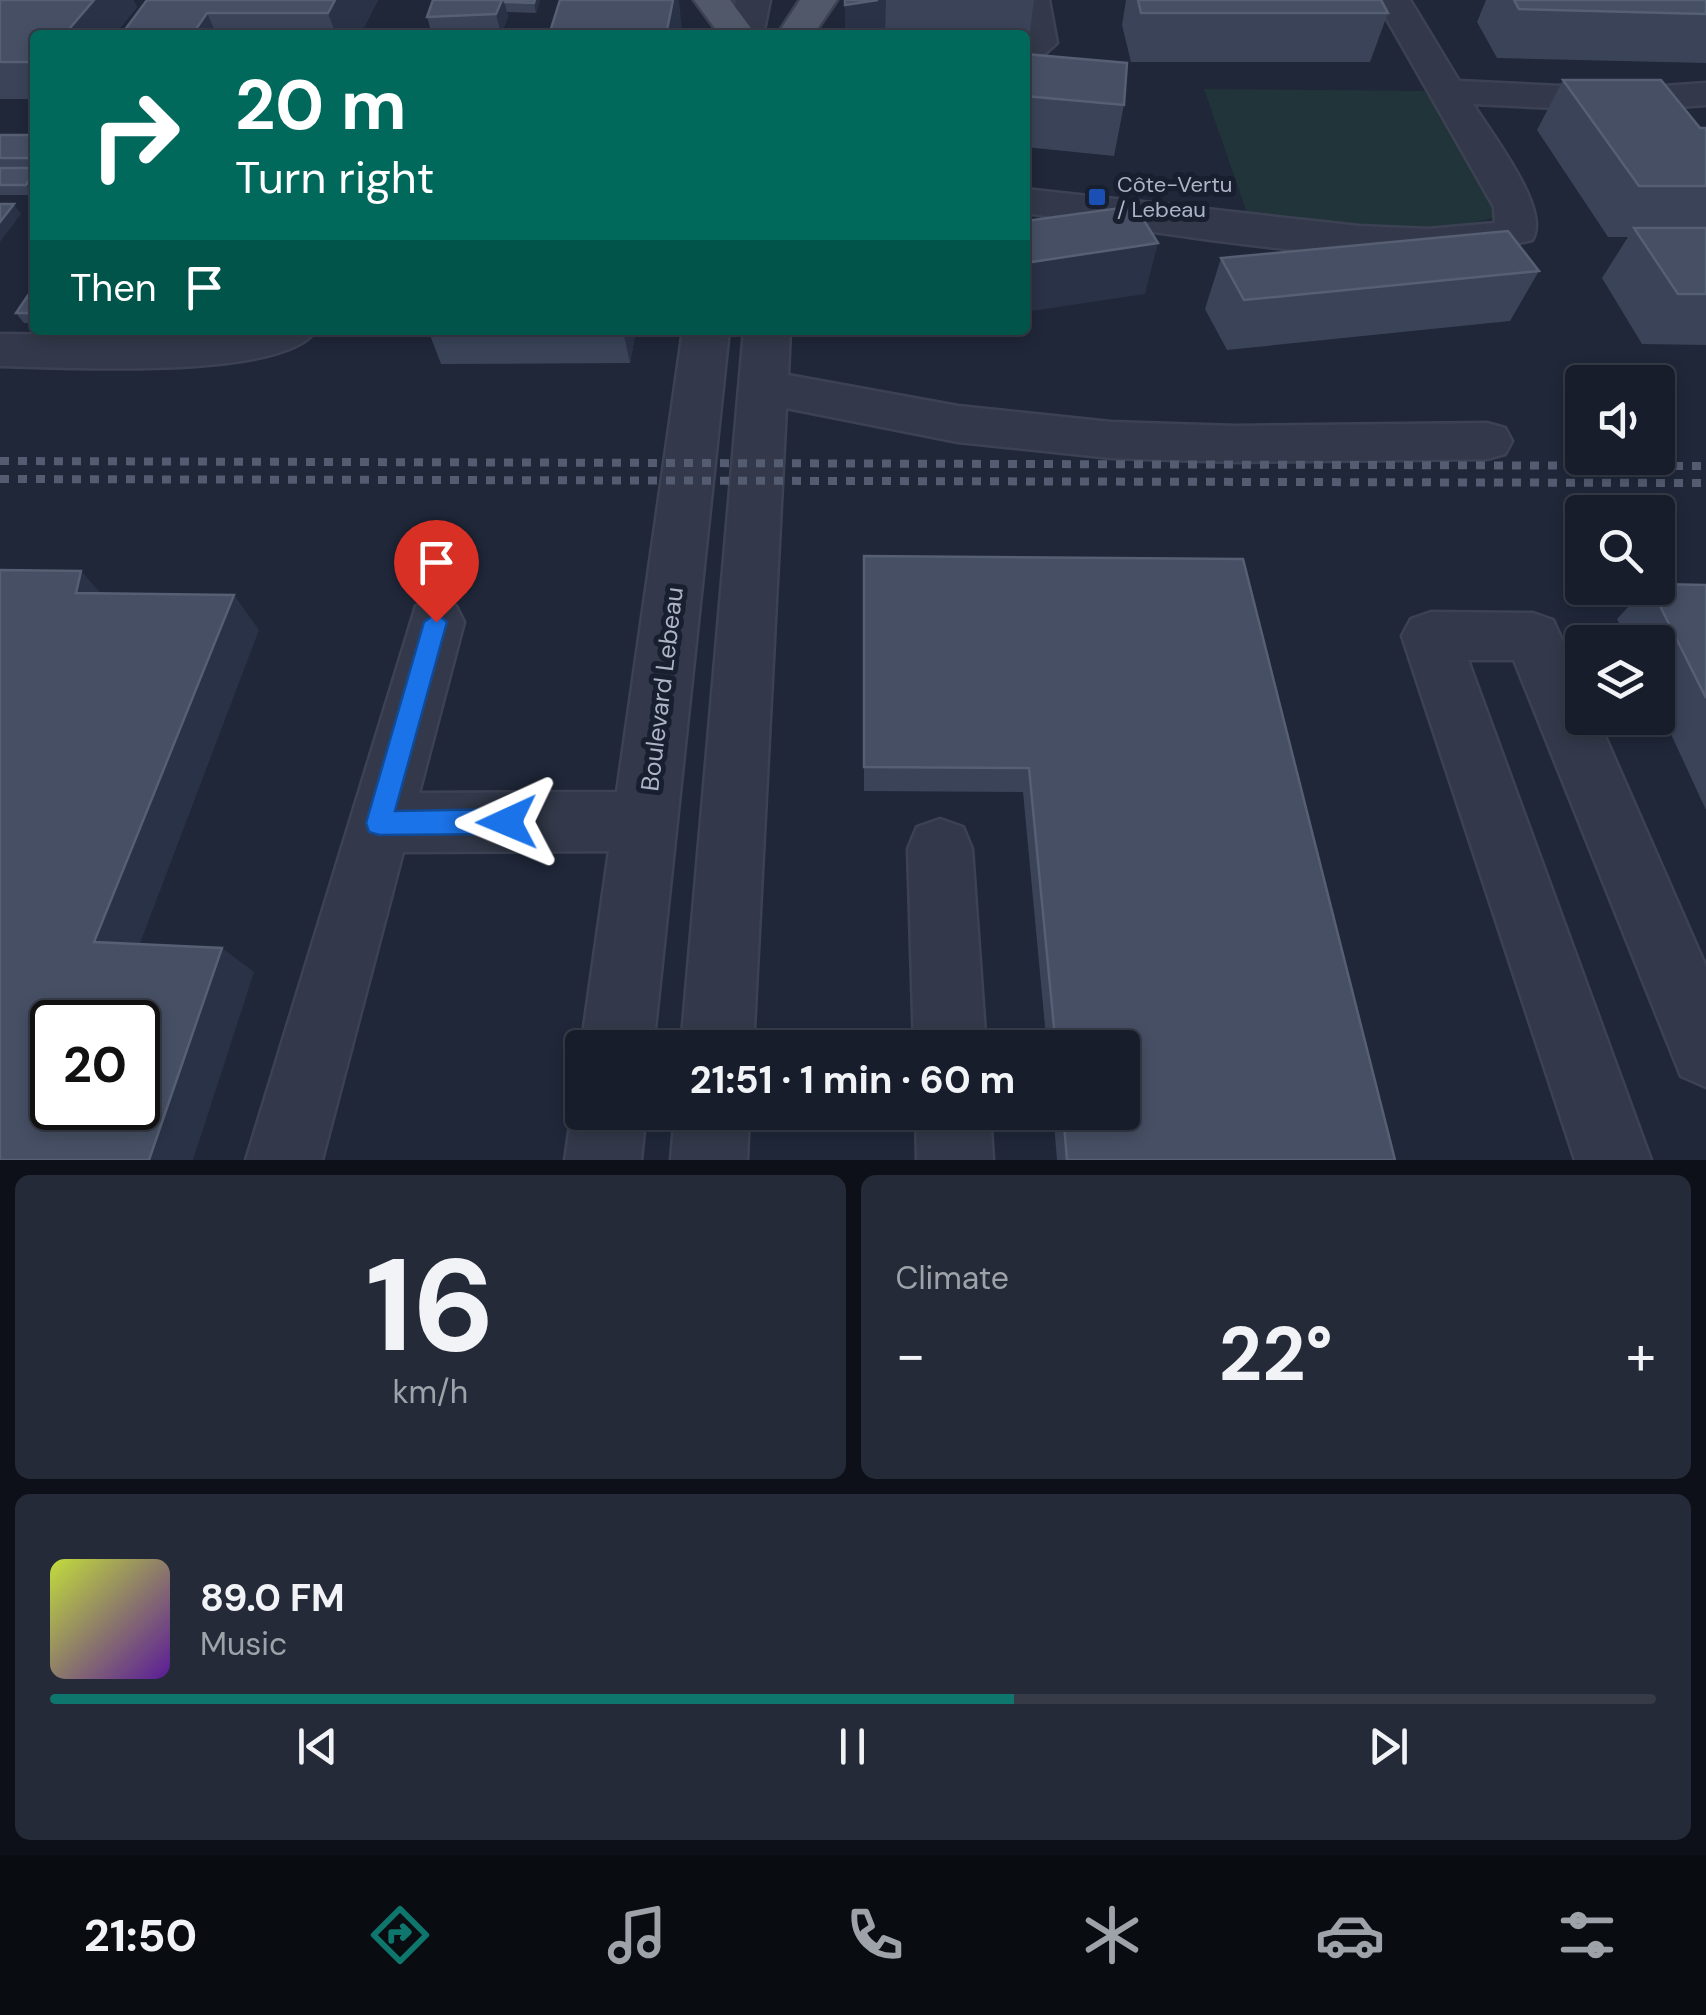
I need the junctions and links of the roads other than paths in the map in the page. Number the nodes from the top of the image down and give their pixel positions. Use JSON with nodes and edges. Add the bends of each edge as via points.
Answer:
{"nodes":[{"id":1,"x":711,"y":0,"type":"edge"},
{"id":2,"x":753,"y":0,"type":"edge"},
{"id":3,"x":784,"y":0,"type":"edge"},
{"id":4,"x":820,"y":0,"type":"edge"},
{"id":5,"x":1032,"y":0,"type":"edge"},
{"id":6,"x":1393,"y":0,"type":"edge"},
{"id":7,"x":738,"y":30,"type":"edge"},
{"id":8,"x":743,"y":30,"type":"edge"},
{"id":9,"x":785,"y":30,"type":"edge"},
{"id":10,"x":797,"y":30,"type":"edge"},
{"id":11,"x":1030,"y":49,"type":"edge"},
{"id":12,"x":1447,"y":92,"type":"junction"},
{"id":13,"x":1706,"y":94,"type":"edge"},
{"id":14,"x":1622,"y":100,"type":"junction"},
{"id":15,"x":1706,"y":128,"type":"edge"},
{"id":16,"x":1030,"y":202,"type":"edge"},
{"id":17,"x":284,"y":335,"type":"edge"},
{"id":18,"x":705,"y":335,"type":"edge"},
{"id":19,"x":0,"y":350,"type":"edge"},
{"id":20,"x":764,"y":360,"type":"edge"},
{"id":21,"x":1486,"y":441,"type":"dead end"},
{"id":22,"x":436,"y":622,"type":"dead end"},
{"id":23,"x":646,"y":821,"type":"junction"},
{"id":24,"x":379,"y":823,"type":"junction"},
{"id":25,"x":940,"y":849,"type":"dead end"},
{"id":26,"x":619,"y":1030,"type":"edge"},
{"id":27,"x":718,"y":1030,"type":"edge"},
{"id":28,"x":949,"y":1030,"type":"edge"},
{"id":29,"x":1706,"y":1051,"type":"edge"},
{"id":30,"x":607,"y":1130,"type":"edge"},
{"id":31,"x":711,"y":1130,"type":"edge"},
{"id":32,"x":954,"y":1130,"type":"edge"},
{"id":33,"x":284,"y":1160,"type":"edge"},
{"id":34,"x":603,"y":1160,"type":"edge"},
{"id":35,"x":709,"y":1160,"type":"edge"},
{"id":36,"x":955,"y":1160,"type":"edge"},
{"id":37,"x":1613,"y":1160,"type":"edge"}],
"edges":[{"from":1,"to":7,"type":"main road"},
{"from":2,"to":8,"type":"street"},
{"from":3,"to":9,"type":"street"},
{"from":4,"to":10,"type":"main road"},
{"from":5,"to":11,"type":"street","via":[[1039,38]]},
{"from":6,"to":12,"type":"street"},
{"from":12,"to":14,"type":"street"},
{"from":12,"to":16,"type":"street","via":[[1515,207],[1517,230],[1504,238],[1471,243],[1333,236]]},
{"from":13,"to":14,"type":"street"},
{"from":14,"to":15,"type":"street"},
{"from":17,"to":19,"type":"street","via":[[226,349]]},
{"from":18,"to":23,"type":"street","name":"Boulevard Lebeau"},
{"from":20,"to":21,"type":"street","via":[[798,392],[985,428],[1184,446]]},
{"from":20,"to":27,"type":"street"},
{"from":22,"to":24,"type":"street"},
{"from":23,"to":24,"type":"street"},
{"from":23,"to":26,"type":"street","name":"Boulevard Lebeau"},
{"from":24,"to":33,"type":"street"},
{"from":25,"to":28,"type":"street"},
{"from":29,"to":37,"type":"street","via":[[1533,637],[1431,636]]},
{"from":30,"to":34,"type":"street"},
{"from":31,"to":35,"type":"street"},
{"from":32,"to":36,"type":"street"}]}
